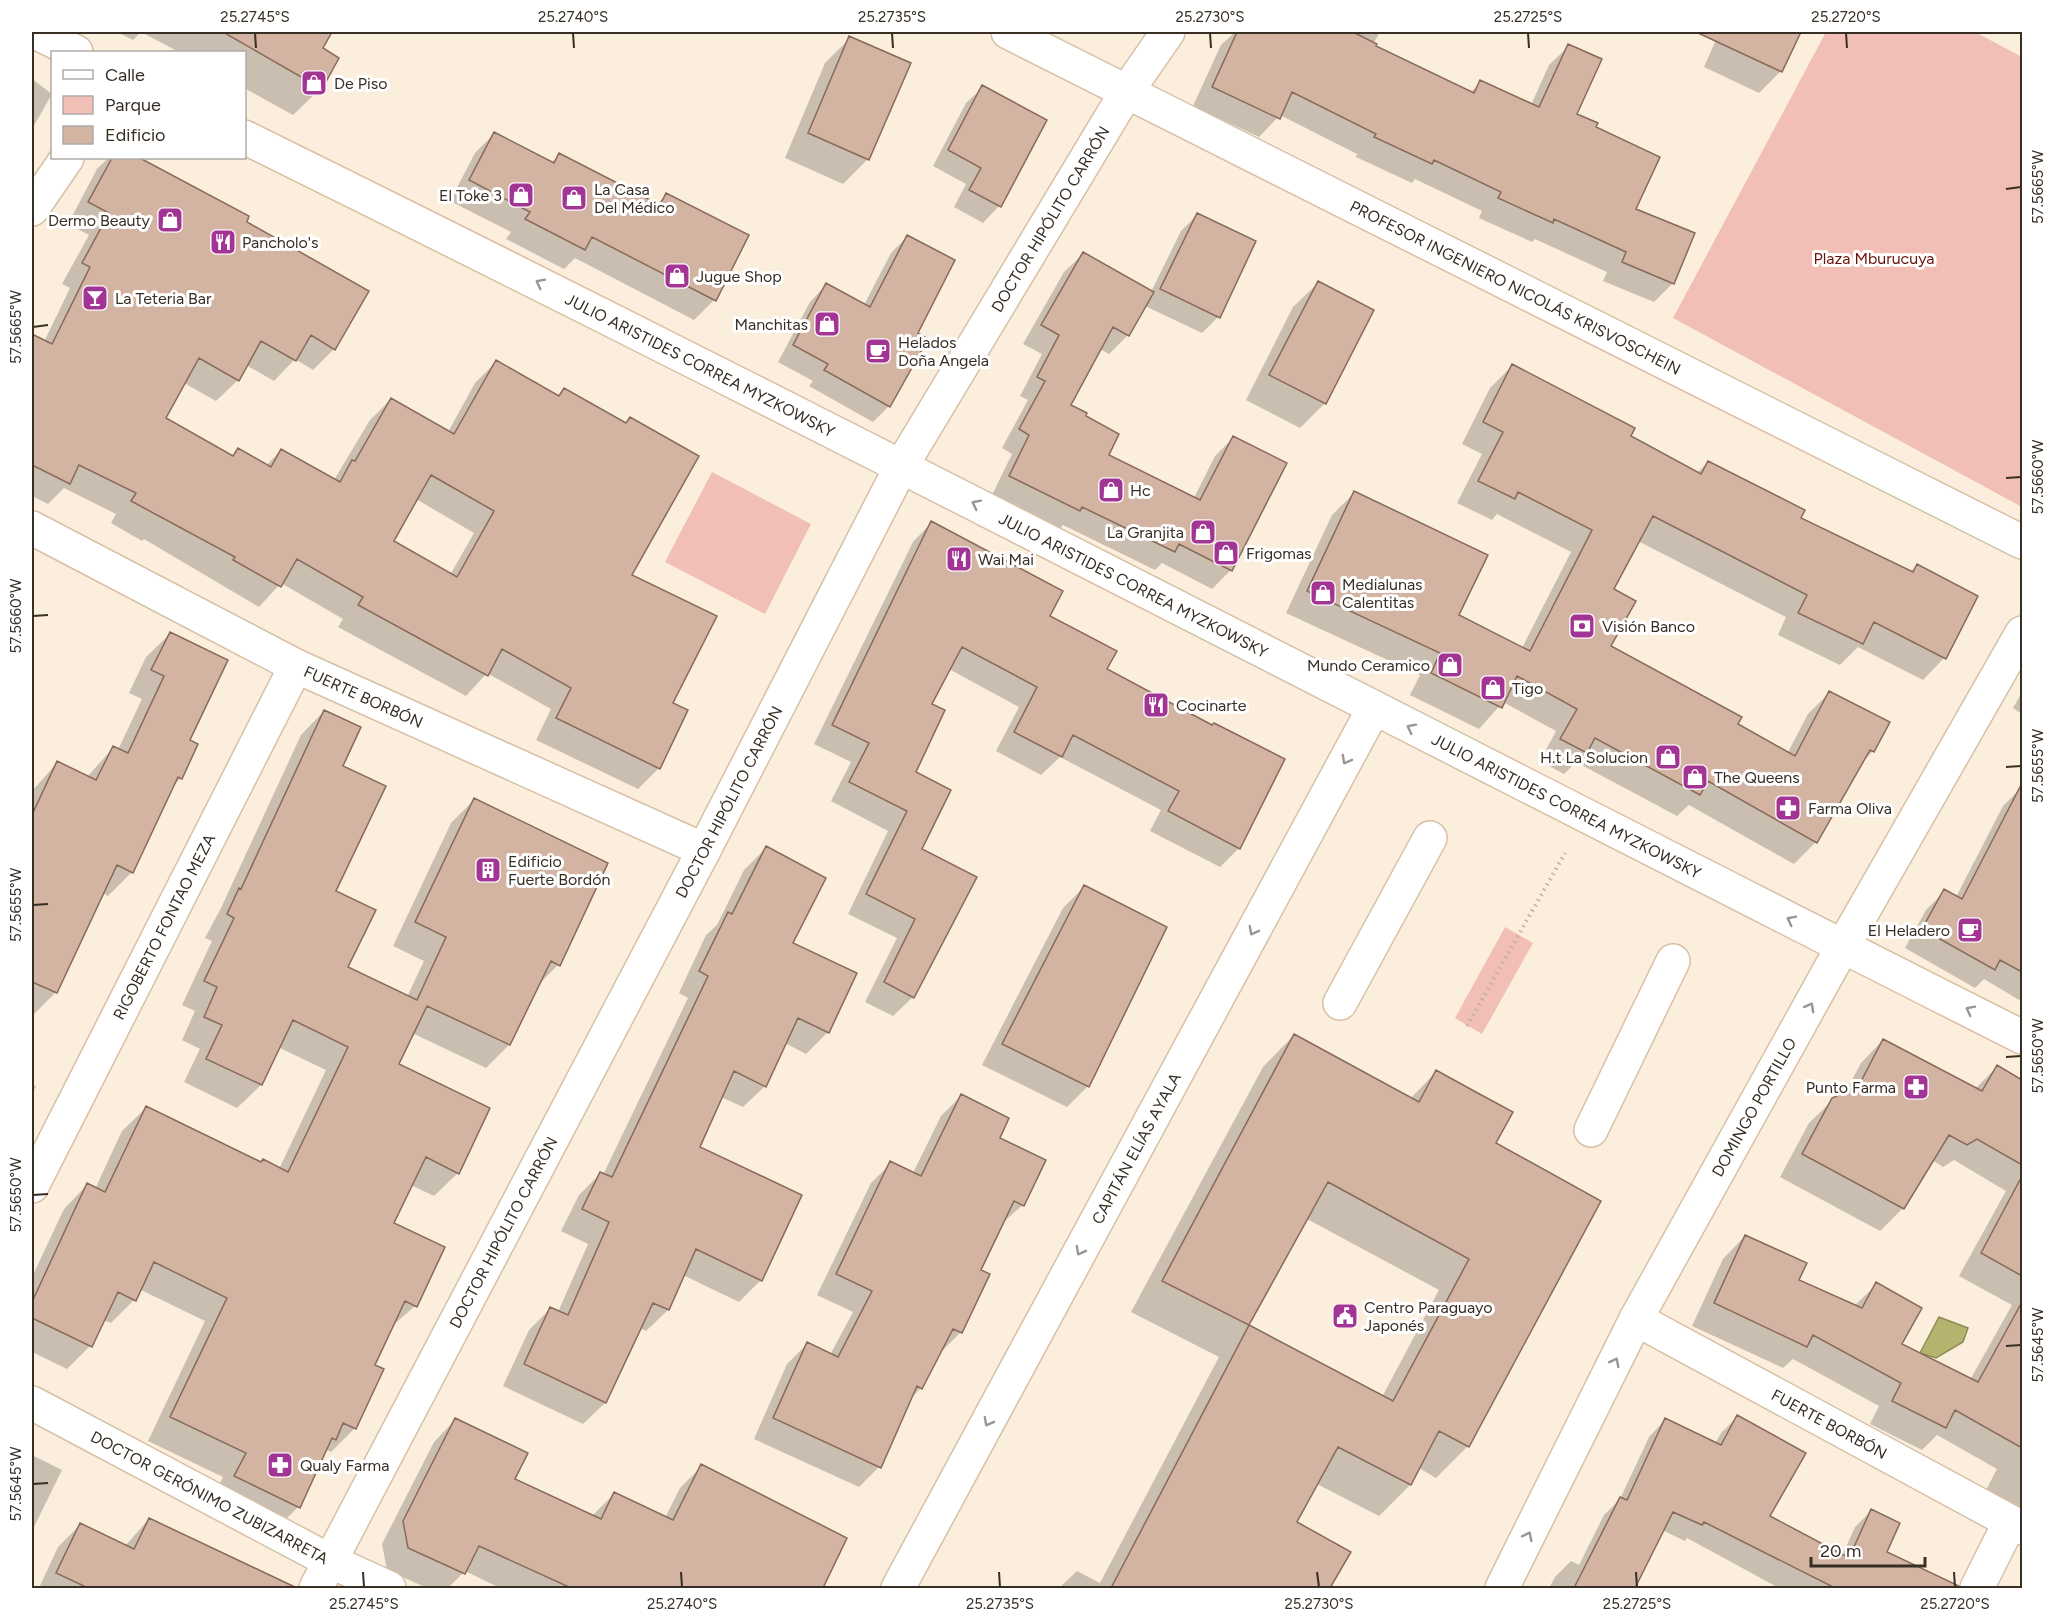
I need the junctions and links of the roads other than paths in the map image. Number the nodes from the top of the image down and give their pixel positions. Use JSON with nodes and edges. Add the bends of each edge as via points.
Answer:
{"nodes":[{"id":1,"x":35,"y":32,"type":"edge"},
{"id":2,"x":1008,"y":32,"type":"edge"},
{"id":3,"x":1168,"y":32,"type":"edge"},
{"id":4,"x":74,"y":51,"type":"edge"},
{"id":5,"x":1127,"y":91,"type":"junction"},
{"id":6,"x":246,"y":138,"type":"edge"},
{"id":7,"x":65,"y":159,"type":"edge"},
{"id":8,"x":32,"y":209,"type":"edge"},
{"id":9,"x":902,"y":465,"type":"junction"},
{"id":10,"x":32,"y":528,"type":"edge"},
{"id":11,"x":2022,"y":542,"type":"edge"},
{"id":12,"x":2022,"y":633,"type":"edge"},
{"id":13,"x":296,"y":666,"type":"junction"},
{"id":14,"x":1374,"y":708,"type":"junction"},
{"id":15,"x":1430,"y":838,"type":"dead end"},
{"id":16,"x":704,"y":850,"type":"junction"},
{"id":17,"x":1843,"y":946,"type":"junction"},
{"id":18,"x":1673,"y":961,"type":"dead end"},
{"id":19,"x":1340,"y":1003,"type":"dead end"},
{"id":20,"x":2022,"y":1037,"type":"edge"},
{"id":21,"x":1591,"y":1130,"type":"dead end"},
{"id":22,"x":32,"y":1186,"type":"edge"},
{"id":23,"x":1636,"y":1319,"type":"junction"},
{"id":24,"x":32,"y":1403,"type":"edge"},
{"id":25,"x":2016,"y":1525,"type":"edge"},
{"id":26,"x":323,"y":1575,"type":"edge"},
{"id":27,"x":389,"y":1588,"type":"edge"},
{"id":28,"x":898,"y":1588,"type":"edge"},
{"id":29,"x":1502,"y":1588,"type":"edge"},
{"id":30,"x":1977,"y":1588,"type":"edge"}],
"edges":[{"from":1,"to":4,"type":"street"},
{"from":2,"to":5,"type":"street","name":"PROFESOR INGENIERO NICOLÁS KRISVOSCHEIN"},
{"from":3,"to":5,"type":"street","name":"DOCTOR HIPÓLITO CARRÓN"},
{"from":5,"to":9,"type":"street","name":"DOCTOR HIPÓLITO CARRÓN"},
{"from":5,"to":11,"type":"street","name":"PROFESOR INGENIERO NICOLÁS KRISVOSCHEIN"},
{"from":9,"to":6,"type":"street","name":"JULIO ARISTIDES CORREA MYZKOWSKY","one_way":true},
{"from":7,"to":8,"type":"street"},
{"from":14,"to":9,"type":"street","name":"JULIO ARISTIDES CORREA MYZKOWSKY","one_way":true},
{"from":9,"to":16,"type":"street","name":"DOCTOR HIPÓLITO CARRÓN"},
{"from":10,"to":13,"type":"street","name":"FUERTE BORBÓN"},
{"from":12,"to":17,"type":"street","name":"DOMINGO PORTILLO"},
{"from":13,"to":16,"type":"street","name":"FUERTE BORBÓN"},
{"from":13,"to":22,"type":"street","name":"RIGOBERTO FONTAO MEZA"},
{"from":17,"to":14,"type":"street","name":"JULIO ARISTIDES CORREA MYZKOWSKY","one_way":true},
{"from":14,"to":28,"type":"street","name":"CAPITÁN ELÍAS AYALA","one_way":true},
{"from":15,"to":19,"type":"street"},
{"from":16,"to":26,"type":"street","name":"DOCTOR HIPÓLITO CARRÓN"},
{"from":20,"to":17,"type":"street","name":"JULIO ARISTIDES CORREA MYZKOWSKY","one_way":true},
{"from":23,"to":17,"type":"street","name":"DOMINGO PORTILLO","one_way":true},
{"from":18,"to":21,"type":"street"},
{"from":23,"to":25,"type":"street","name":"FUERTE BORBÓN"},
{"from":29,"to":23,"type":"street","name":"DOMINGO PORTILLO","one_way":true},
{"from":24,"to":26,"type":"street","name":"DOCTOR GERÓNIMO ZUBIZARRETA"},
{"from":25,"to":30,"type":"street"},
{"from":26,"to":27,"type":"street","name":"DOCTOR GERÓNIMO ZUBIZARRETA"}]}
